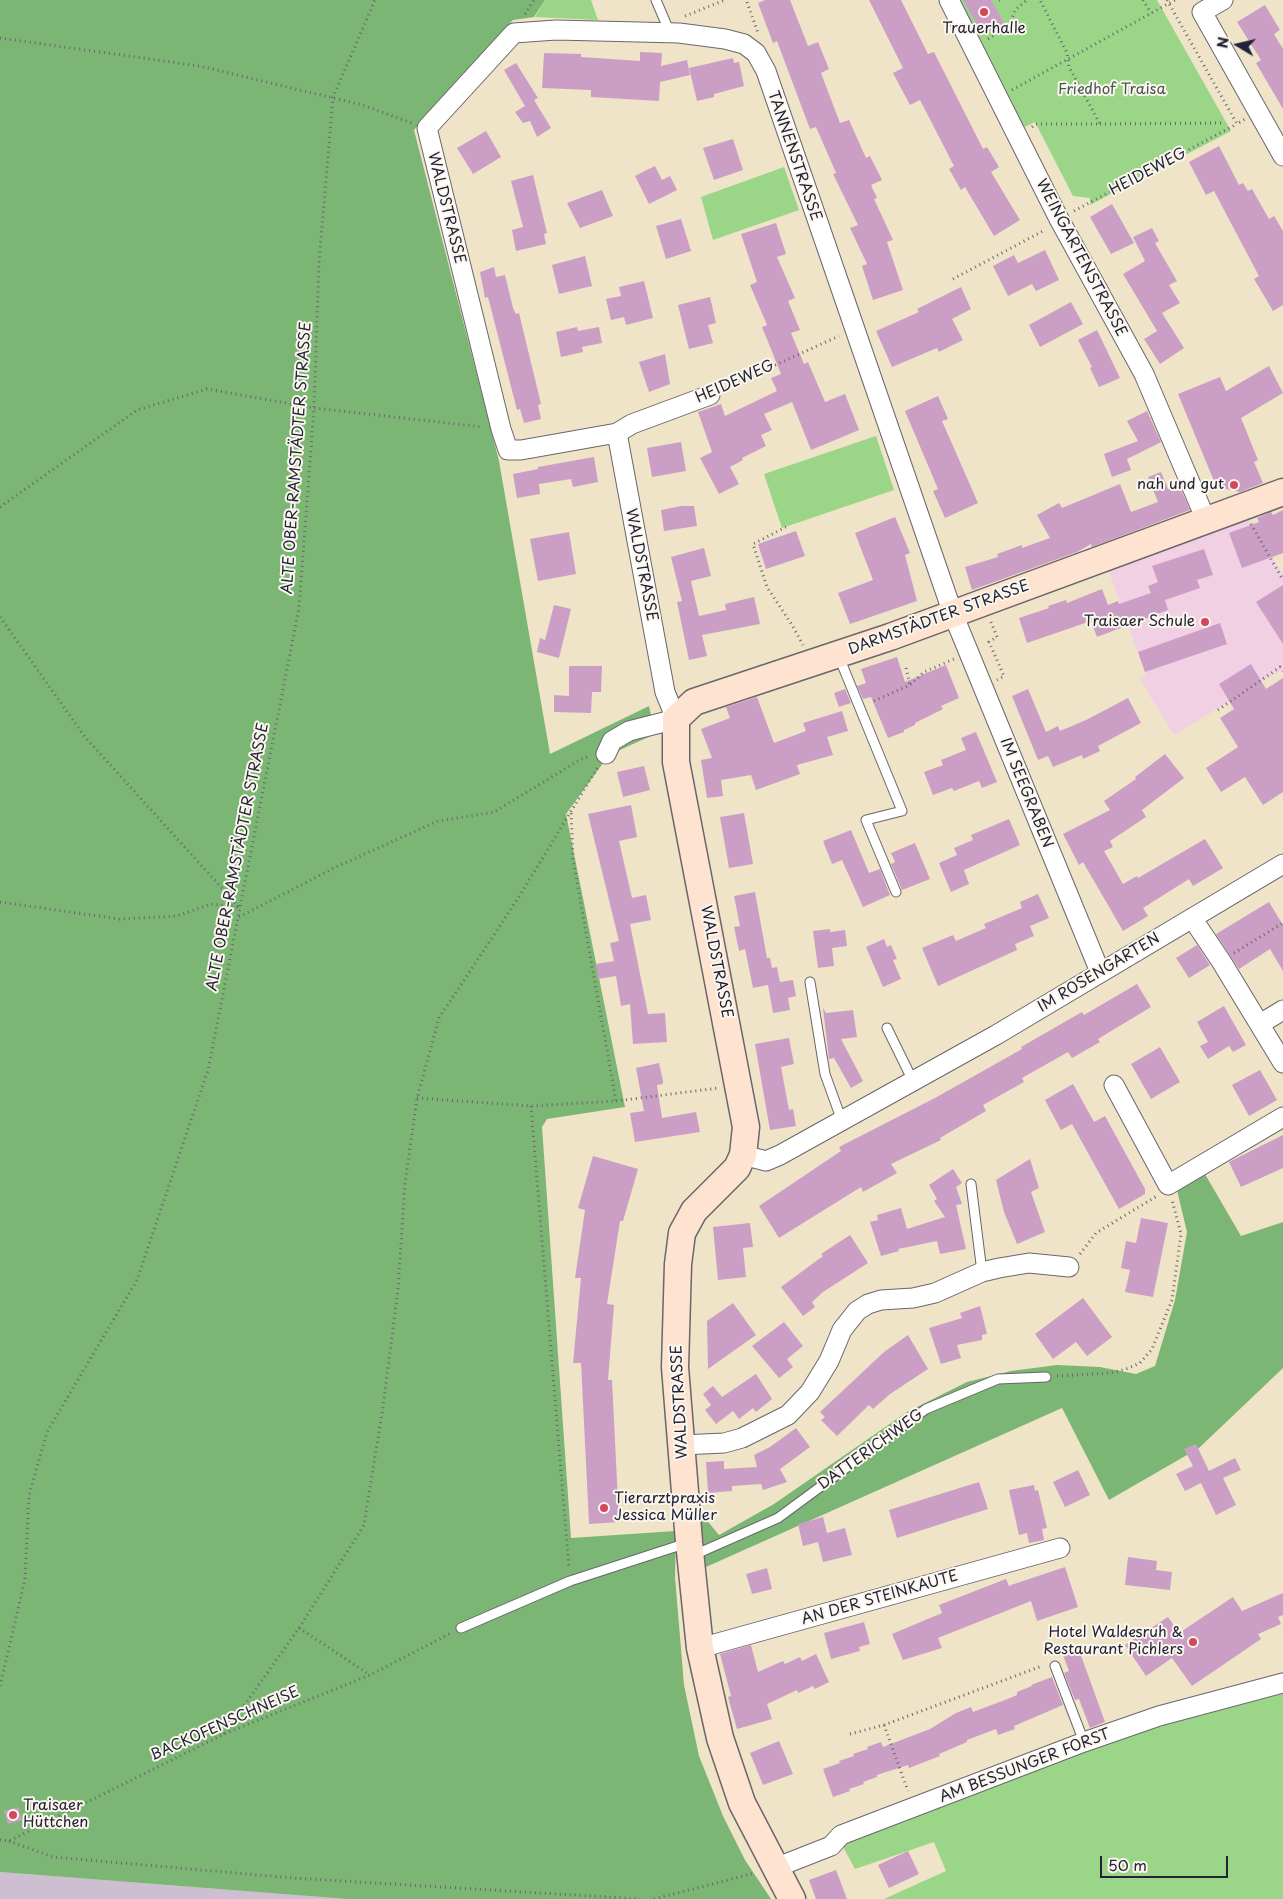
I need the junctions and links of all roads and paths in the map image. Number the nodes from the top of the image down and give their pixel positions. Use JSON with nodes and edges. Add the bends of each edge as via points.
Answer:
{"nodes":[{"id":1,"x":375,"y":0,"type":"edge"},
{"id":2,"x":656,"y":0,"type":"edge"},
{"id":3,"x":725,"y":0,"type":"edge"},
{"id":4,"x":948,"y":0,"type":"edge"},
{"id":5,"x":1026,"y":0,"type":"edge"},
{"id":6,"x":1040,"y":0,"type":"edge"},
{"id":7,"x":1143,"y":0,"type":"edge"},
{"id":8,"x":1175,"y":0,"type":"edge"},
{"id":9,"x":1223,"y":0,"type":"edge"},
{"id":10,"x":747,"y":2,"type":"dead end"},
{"id":11,"x":1168,"y":2,"type":"edge"},
{"id":12,"x":1199,"y":6,"type":"edge"},
{"id":13,"x":1151,"y":14,"type":"junction"},
{"id":14,"x":675,"y":33,"type":"junction"},
{"id":15,"x":0,"y":38,"type":"edge"},
{"id":16,"x":973,"y":48,"type":"junction"},
{"id":17,"x":756,"y":53,"type":"junction"},
{"id":18,"x":1068,"y":58,"type":"junction"},
{"id":19,"x":333,"y":97,"type":"junction"},
{"id":20,"x":996,"y":98,"type":"junction"},
{"id":21,"x":1258,"y":112,"type":"junction"},
{"id":22,"x":1223,"y":123,"type":"dead end"},
{"id":23,"x":1100,"y":124,"type":"junction"},
{"id":24,"x":1237,"y":124,"type":"junction"},
{"id":25,"x":427,"y":128,"type":"junction"},
{"id":26,"x":1016,"y":137,"type":"junction"},
{"id":27,"x":1283,"y":156,"type":"edge"},
{"id":28,"x":1059,"y":220,"type":"junction"},
{"id":29,"x":953,"y":279,"type":"dead end"},
{"id":30,"x":853,"y":330,"type":"junction"},
{"id":31,"x":710,"y":395,"type":"joint"},
{"id":32,"x":314,"y":408,"type":"junction"},
{"id":33,"x":501,"y":429,"type":"junction"},
{"id":34,"x":616,"y":433,"type":"junction"},
{"id":35,"x":1283,"y":492,"type":"edge"},
{"id":36,"x":0,"y":507,"type":"edge"},
{"id":37,"x":1241,"y":507,"type":"junction"},
{"id":38,"x":1206,"y":520,"type":"junction"},
{"id":39,"x":786,"y":527,"type":"dead end"},
{"id":40,"x":1283,"y":580,"type":"edge"},
{"id":41,"x":984,"y":602,"type":"junction"},
{"id":42,"x":953,"y":614,"type":"junction"},
{"id":43,"x":0,"y":617,"type":"edge"},
{"id":44,"x":968,"y":652,"type":"junction"},
{"id":45,"x":838,"y":655,"type":"junction"},
{"id":46,"x":812,"y":664,"type":"junction"},
{"id":47,"x":906,"y":668,"type":"dead end"},
{"id":48,"x":1283,"y":671,"type":"edge"},
{"id":49,"x":910,"y":685,"type":"junction"},
{"id":50,"x":983,"y":687,"type":"junction"},
{"id":51,"x":874,"y":701,"type":"dead end"},
{"id":52,"x":1218,"y":710,"type":"dead end"},
{"id":53,"x":676,"y":718,"type":"junction"},
{"id":54,"x":606,"y":754,"type":"junction"},
{"id":55,"x":570,"y":810,"type":"junction"},
{"id":56,"x":1283,"y":864,"type":"edge"},
{"id":57,"x":896,"y":892,"type":"dead end"},
{"id":58,"x":0,"y":902,"type":"edge"},
{"id":59,"x":239,"y":907,"type":"junction"},
{"id":60,"x":239,"y":917,"type":"junction"},
{"id":61,"x":1192,"y":918,"type":"junction"},
{"id":62,"x":1283,"y":923,"type":"edge"},
{"id":63,"x":1221,"y":961,"type":"junction"},
{"id":64,"x":1100,"y":972,"type":"junction"},
{"id":65,"x":810,"y":982,"type":"dead end"},
{"id":66,"x":1283,"y":1010,"type":"edge"},
{"id":67,"x":1260,"y":1024,"type":"junction"},
{"id":68,"x":887,"y":1028,"type":"dead end"},
{"id":69,"x":1283,"y":1063,"type":"edge"},
{"id":70,"x":913,"y":1081,"type":"junction"},
{"id":71,"x":740,"y":1085,"type":"junction"},
{"id":72,"x":1114,"y":1085,"type":"dead end"},
{"id":73,"x":418,"y":1098,"type":"junction"},
{"id":74,"x":616,"y":1101,"type":"junction"},
{"id":75,"x":531,"y":1106,"type":"junction"},
{"id":76,"x":1283,"y":1118,"type":"edge"},
{"id":77,"x":842,"y":1121,"type":"junction"},
{"id":78,"x":743,"y":1155,"type":"junction"},
{"id":79,"x":971,"y":1184,"type":"dead end"},
{"id":80,"x":1168,"y":1184,"type":"junction"},
{"id":81,"x":1069,"y":1267,"type":"joint"},
{"id":82,"x":982,"y":1272,"type":"junction"},
{"id":83,"x":1046,"y":1377,"type":"joint"},
{"id":84,"x":682,"y":1445,"type":"junction"},
{"id":85,"x":1060,"y":1548,"type":"dead end"},
{"id":86,"x":690,"y":1549,"type":"junction"},
{"id":87,"x":570,"y":1581,"type":"junction"},
{"id":88,"x":299,"y":1628,"type":"junction"},
{"id":89,"x":461,"y":1628,"type":"joint"},
{"id":90,"x":700,"y":1648,"type":"junction"},
{"id":91,"x":1055,"y":1666,"type":"joint"},
{"id":92,"x":370,"y":1675,"type":"junction"},
{"id":93,"x":1283,"y":1683,"type":"edge"},
{"id":94,"x":0,"y":1686,"type":"edge"},
{"id":95,"x":884,"y":1725,"type":"junction"},
{"id":96,"x":224,"y":1734,"type":"junction"},
{"id":97,"x":850,"y":1734,"type":"dead end"},
{"id":98,"x":1084,"y":1742,"type":"junction"},
{"id":99,"x":914,"y":1808,"type":"junction"},
{"id":100,"x":0,"y":1840,"type":"edge"},
{"id":101,"x":9,"y":1841,"type":"junction"},
{"id":102,"x":775,"y":1868,"type":"junction"},
{"id":103,"x":640,"y":1899,"type":"edge"},
{"id":104,"x":654,"y":1899,"type":"edge"},
{"id":105,"x":792,"y":1899,"type":"edge"}],
"edges":[{"from":1,"to":19,"type":"path","name":"ALTE OBER-RAMSTÄDTER STRASSE"},
{"from":2,"to":14,"type":"lane"},
{"from":3,"to":14,"type":"path","via":[[684,16]]},
{"from":4,"to":16,"type":"street","name":"WEINGARTENSTRASSE"},
{"from":5,"to":16,"type":"path","via":[[1015,10],[1009,27]]},
{"from":6,"to":18,"type":"path"},
{"from":7,"to":13,"type":"path"},
{"from":8,"to":11,"type":"path"},
{"from":9,"to":12,"type":"street"},
{"from":10,"to":17,"type":"path","via":[[759,34]]},
{"from":11,"to":13,"type":"path"},
{"from":11,"to":24,"type":"path"},
{"from":12,"to":21,"type":"street"},
{"from":13,"to":18,"type":"path"},
{"from":14,"to":17,"type":"street","via":[[725,39],[744,44]]},
{"from":14,"to":25,"type":"street","via":[[556,30],[514,33]]},
{"from":15,"to":19,"type":"path","via":[[200,66]]},
{"from":16,"to":20,"type":"street","name":"WEINGARTENSTRASSE"},
{"from":17,"to":30,"type":"street","name":"TANNENSTRASSE","via":[[766,71]]},
{"from":18,"to":20,"type":"path"},
{"from":18,"to":23,"type":"path","via":[[1069,67]]},
{"from":19,"to":25,"type":"path"},
{"from":19,"to":32,"type":"path","name":"ALTE OBER-RAMSTÄDTER STRASSE","via":[[320,262]]},
{"from":20,"to":26,"type":"street","name":"WEINGARTENSTRASSE"},
{"from":21,"to":24,"type":"path","name":"HEIDEWEG"},
{"from":21,"to":27,"type":"street"},
{"from":22,"to":23,"type":"path"},
{"from":23,"to":26,"type":"path","via":[[1036,124]]},
{"from":24,"to":28,"type":"path","name":"HEIDEWEG"},
{"from":25,"to":33,"type":"street","name":"WALDSTRASSE"},
{"from":26,"to":28,"type":"street","name":"WEINGARTENSTRASSE"},
{"from":28,"to":29,"type":"path","name":"HEIDEWEG"},
{"from":28,"to":38,"type":"street","name":"WEINGARTENSTRASSE","via":[[1144,374]]},
{"from":30,"to":31,"type":"path","name":"HEIDEWEG"},
{"from":30,"to":42,"type":"street","name":"TANNENSTRASSE"},
{"from":31,"to":34,"type":"street","name":"HEIDEWEG"},
{"from":32,"to":33,"type":"path"},
{"from":32,"to":36,"type":"path","via":[[206,389],[137,410]]},
{"from":32,"to":59,"type":"path","name":"ALTE OBER-RAMSTÄDTER STRASSE","via":[[298,608]]},
{"from":33,"to":34,"type":"street","name":"WALDSTRASSE","via":[[508,450],[514,451]]},
{"from":34,"to":53,"type":"street","name":"WALDSTRASSE","via":[[665,692]]},
{"from":35,"to":37,"type":"street","name":"DARMSTÄDTER STRASSE"},
{"from":37,"to":38,"type":"street","name":"DARMSTÄDTER STRASSE"},
{"from":37,"to":40,"type":"path"},
{"from":38,"to":41,"type":"street","name":"DARMSTÄDTER STRASSE"},
{"from":39,"to":46,"type":"path","via":[[753,544],[767,587]]},
{"from":41,"to":42,"type":"street","name":"DARMSTÄDTER STRASSE"},
{"from":41,"to":50,"type":"path","via":[[997,637],[989,642],[1004,676]]},
{"from":42,"to":44,"type":"street","name":"IM SEEGRABEN"},
{"from":42,"to":45,"type":"street","name":"DARMSTÄDTER STRASSE"},
{"from":43,"to":59,"type":"path","via":[[85,737]]},
{"from":44,"to":49,"type":"path","via":[[924,672]]},
{"from":44,"to":50,"type":"street","name":"IM SEEGRABEN"},
{"from":45,"to":46,"type":"street","name":"DARMSTÄDTER STRASSE"},
{"from":45,"to":57,"type":"lane","via":[[902,811],[866,820]]},
{"from":46,"to":53,"type":"street","name":"DARMSTÄDTER STRASSE","via":[[694,702]]},
{"from":47,"to":49,"type":"path"},
{"from":48,"to":52,"type":"path","via":[[1280,667]]},
{"from":49,"to":51,"type":"path"},
{"from":50,"to":64,"type":"street","name":"IM SEEGRABEN"},
{"from":53,"to":54,"type":"street","name":"DARMSTÄDTER STRASSE","via":[[629,731],[612,740]]},
{"from":53,"to":71,"type":"street","name":"WALDSTRASSE","via":[[676,762]]},
{"from":54,"to":55,"type":"path"},
{"from":54,"to":60,"type":"path","via":[[583,758],[494,812],[438,821],[336,867]]},
{"from":55,"to":73,"type":"path","via":[[518,900],[439,1018]]},
{"from":55,"to":74,"type":"path","via":[[573,859]]},
{"from":56,"to":61,"type":"street","name":"IM ROSENGARTEN"},
{"from":58,"to":59,"type":"path","via":[[119,919],[177,916],[211,904]]},
{"from":59,"to":60,"type":"path","name":"ALTE OBER-RAMSTÄDTER STRASSE"},
{"from":60,"to":94,"type":"path","name":"ALTE OBER-RAMSTÄDTER STRASSE","via":[[208,1070],[136,1280],[47,1432],[29,1495],[25,1579]]},
{"from":61,"to":63,"type":"street"},
{"from":61,"to":64,"type":"street","name":"IM ROSENGARTEN"},
{"from":62,"to":63,"type":"path"},
{"from":63,"to":67,"type":"street"},
{"from":64,"to":70,"type":"street","name":"IM ROSENGARTEN"},
{"from":65,"to":77,"type":"lane","via":[[825,1074]]},
{"from":66,"to":67,"type":"street"},
{"from":67,"to":69,"type":"street"},
{"from":68,"to":70,"type":"lane"},
{"from":70,"to":77,"type":"street","name":"IM ROSENGARTEN"},
{"from":71,"to":74,"type":"path"},
{"from":71,"to":78,"type":"street","name":"WALDSTRASSE","via":[[746,1127]]},
{"from":72,"to":80,"type":"street"},
{"from":73,"to":75,"type":"path"},
{"from":73,"to":88,"type":"path","via":[[405,1183],[398,1289],[383,1408],[364,1525]]},
{"from":74,"to":75,"type":"path"},
{"from":75,"to":87,"type":"path"},
{"from":76,"to":80,"type":"street"},
{"from":77,"to":78,"type":"street","name":"IM ROSENGARTEN","via":[[766,1161]]},
{"from":78,"to":84,"type":"street","name":"WALDSTRASSE","via":[[737,1168],[694,1211],[682,1233],[678,1264],[676,1367]]},
{"from":79,"to":82,"type":"lane"},
{"from":80,"to":81,"type":"path","via":[[1153,1200],[1096,1233]]},
{"from":80,"to":83,"type":"path","via":[[1181,1234],[1172,1300],[1152,1349],[1140,1363],[1126,1369]]},
{"from":81,"to":82,"type":"street","via":[[1029,1263]]},
{"from":82,"to":84,"type":"street","via":[[935,1293],[881,1300],[863,1307],[842,1330],[829,1361],[810,1392],[788,1415],[742,1438]]},
{"from":83,"to":86,"type":"lane","name":"DATTERICHWEG","via":[[998,1379],[926,1410],[778,1518]]},
{"from":84,"to":86,"type":"street","name":"WALDSTRASSE"},
{"from":85,"to":90,"type":"street","name":"AN DER STEINKAUTE"},
{"from":86,"to":87,"type":"lane","name":"DATTERICHWEG"},
{"from":86,"to":90,"type":"street","name":"WALDSTRASSE"},
{"from":87,"to":89,"type":"lane","name":"DATTERICHWEG"},
{"from":88,"to":92,"type":"path"},
{"from":88,"to":96,"type":"path"},
{"from":89,"to":92,"type":"path","name":"BACKOFENSCHNEISE"},
{"from":90,"to":102,"type":"street","name":"WALDSTRASSE","via":[[720,1738],[742,1803]]},
{"from":91,"to":95,"type":"path","via":[[1048,1664]]},
{"from":91,"to":98,"type":"lane"},
{"from":92,"to":96,"type":"path","name":"BACKOFENSCHNEISE"},
{"from":93,"to":98,"type":"street","name":"AM BESSUNGER FORST","via":[[1159,1716]]},
{"from":95,"to":97,"type":"path"},
{"from":95,"to":99,"type":"path"},
{"from":96,"to":101,"type":"path","name":"BACKOFENSCHNEISE"},
{"from":98,"to":99,"type":"street","name":"AM BESSUNGER FORST"},
{"from":99,"to":102,"type":"street","name":"AM BESSUNGER FORST","via":[[841,1835],[831,1846]]},
{"from":100,"to":101,"type":"path"},
{"from":101,"to":103,"type":"path","via":[[53,1857],[293,1878]]},
{"from":102,"to":104,"type":"path"},
{"from":102,"to":105,"type":"street","name":"WALDSTRASSE"}]}
